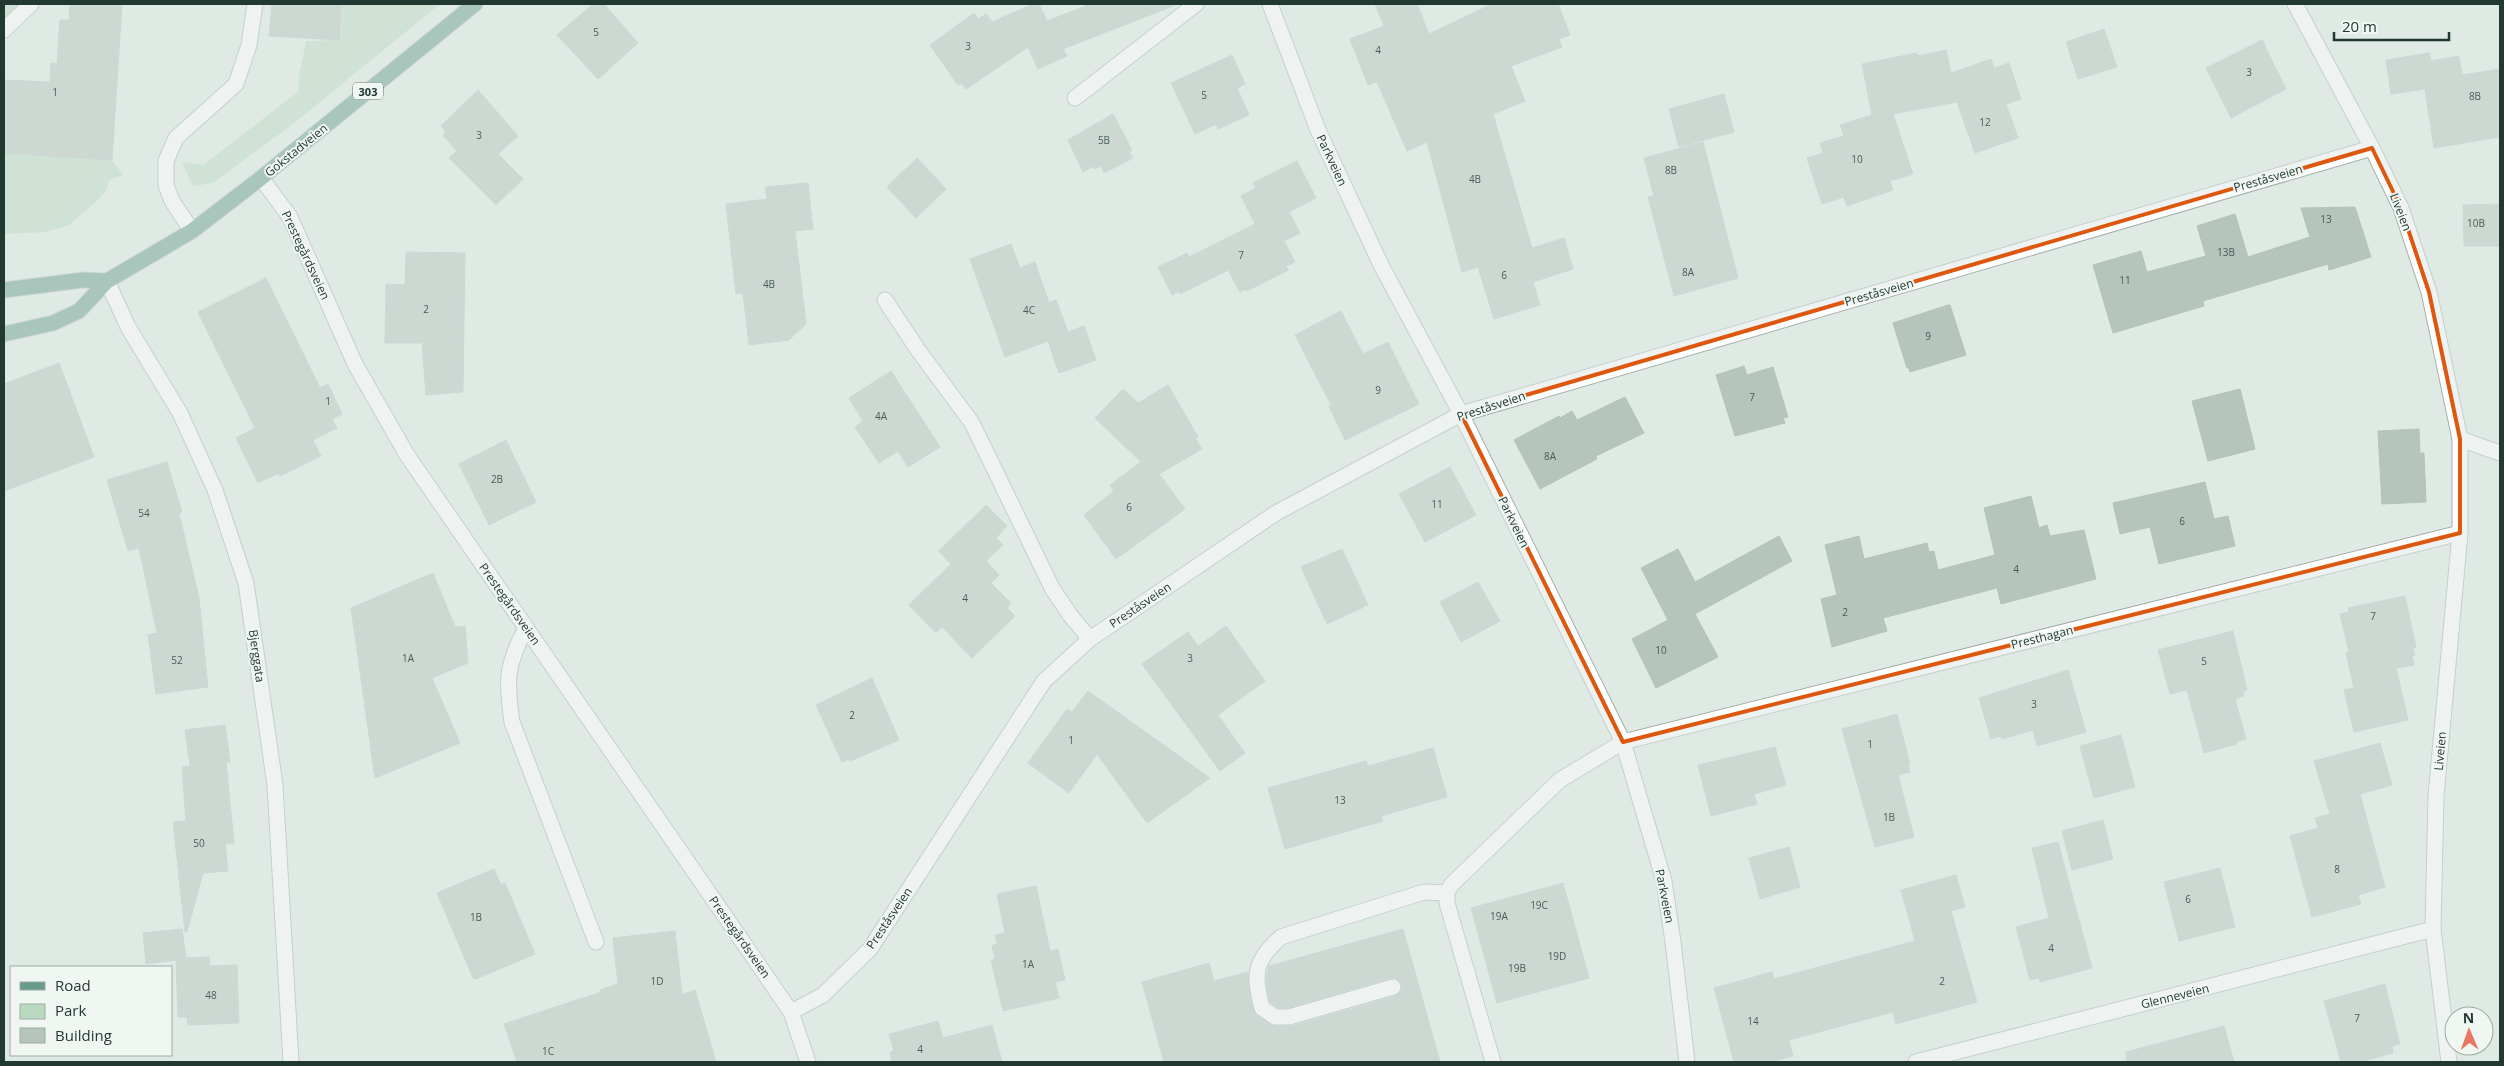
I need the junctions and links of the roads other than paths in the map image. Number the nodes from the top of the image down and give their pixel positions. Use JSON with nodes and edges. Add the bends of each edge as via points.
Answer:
{"nodes":[{"id":1,"x":32,"y":4,"type":"edge"},
{"id":2,"x":255,"y":4,"type":"edge"},
{"id":3,"x":475,"y":4,"type":"edge"},
{"id":4,"x":1196,"y":4,"type":"edge"},
{"id":5,"x":1270,"y":4,"type":"edge"},
{"id":6,"x":2295,"y":4,"type":"edge"},
{"id":7,"x":4,"y":30,"type":"edge"},
{"id":8,"x":1075,"y":98,"type":"dead end"},
{"id":9,"x":2372,"y":148,"type":"junction"},
{"id":10,"x":261,"y":178,"type":"junction"},
{"id":11,"x":192,"y":231,"type":"junction"},
{"id":12,"x":107,"y":281,"type":"junction"},
{"id":13,"x":4,"y":290,"type":"edge"},
{"id":14,"x":885,"y":300,"type":"dead end"},
{"id":15,"x":4,"y":334,"type":"edge"},
{"id":16,"x":1461,"y":414,"type":"junction"},
{"id":17,"x":2460,"y":439,"type":"junction"},
{"id":18,"x":2500,"y":453,"type":"edge"},
{"id":19,"x":2460,"y":533,"type":"junction"},
{"id":20,"x":526,"y":628,"type":"junction"},
{"id":21,"x":1090,"y":639,"type":"junction"},
{"id":22,"x":1624,"y":742,"type":"junction"},
{"id":23,"x":1447,"y":893,"type":"junction"},
{"id":24,"x":2433,"y":929,"type":"junction"},
{"id":25,"x":596,"y":942,"type":"dead end"},
{"id":26,"x":1392,"y":987,"type":"dead end"},
{"id":27,"x":791,"y":1012,"type":"junction"},
{"id":28,"x":291,"y":1062,"type":"edge"},
{"id":29,"x":808,"y":1062,"type":"edge"},
{"id":30,"x":1493,"y":1062,"type":"edge"},
{"id":31,"x":1687,"y":1062,"type":"edge"},
{"id":32,"x":1916,"y":1062,"type":"edge"},
{"id":33,"x":2449,"y":1062,"type":"edge"}],
"edges":[{"from":1,"to":7,"type":"street"},
{"from":2,"to":11,"type":"street","via":[[249,45],[236,84],[176,138],[166,161],[166,185],[172,201]]},
{"from":3,"to":10,"type":"main road","name":"Gokstadveien","number":"303"},
{"from":4,"to":8,"type":"street"},
{"from":5,"to":16,"type":"street","name":"Parkveien","via":[[1322,138],[1382,267]]},
{"from":6,"to":9,"type":"street","name":"Liveien"},
{"from":9,"to":16,"type":"street","name":"Preståsveien"},
{"from":9,"to":17,"type":"street","name":"Liveien","via":[[2401,208],[2429,292]]},
{"from":10,"to":11,"type":"main road","name":"Gokstadveien","number":"303"},
{"from":10,"to":20,"type":"street","name":"Prestegårdsveien","via":[[290,217],[355,364],[407,455]]},
{"from":11,"to":12,"type":"main road","name":"Gokstadveien","number":"303"},
{"from":12,"to":13,"type":"main road","via":[[84,280]]},
{"from":12,"to":15,"type":"main road","name":"Gokstadveien","number":"303","via":[[79,311],[53,323]]},
{"from":12,"to":28,"type":"street","name":"Bjerggata","via":[[128,327],[180,413],[216,490],[246,583],[275,785]]},
{"from":14,"to":21,"type":"street","via":[[972,423],[1052,588]]},
{"from":16,"to":21,"type":"street","name":"Preståsveien","via":[[1276,513]]},
{"from":16,"to":22,"type":"street","name":"Parkveien"},
{"from":17,"to":18,"type":"street"},
{"from":17,"to":19,"type":"street","name":"Liveien"},
{"from":19,"to":22,"type":"street","name":"Presthagan"},
{"from":19,"to":24,"type":"street","name":"Liveien","via":[[2436,796]]},
{"from":20,"to":25,"type":"street","via":[[512,653],[508,692],[512,722]]},
{"from":20,"to":27,"type":"street","name":"Prestegårdsveien"},
{"from":21,"to":27,"type":"street","name":"Preståsveien","via":[[1044,681],[870,949],[823,995]]},
{"from":22,"to":23,"type":"street","name":"Presthagan","via":[[1560,780],[1461,875]]},
{"from":22,"to":31,"type":"street","name":"Parkveien","via":[[1664,881]]},
{"from":23,"to":26,"type":"street","via":[[1424,892],[1281,937],[1268,949],[1257,970],[1256,984],[1262,1008],[1275,1017],[1289,1017]]},
{"from":23,"to":30,"type":"street","via":[[1446,903]]},
{"from":24,"to":32,"type":"street","name":"Glenneveien"},
{"from":24,"to":33,"type":"street","name":"Liveien"},
{"from":27,"to":29,"type":"street","name":"Prestegårdsveien"}]}
